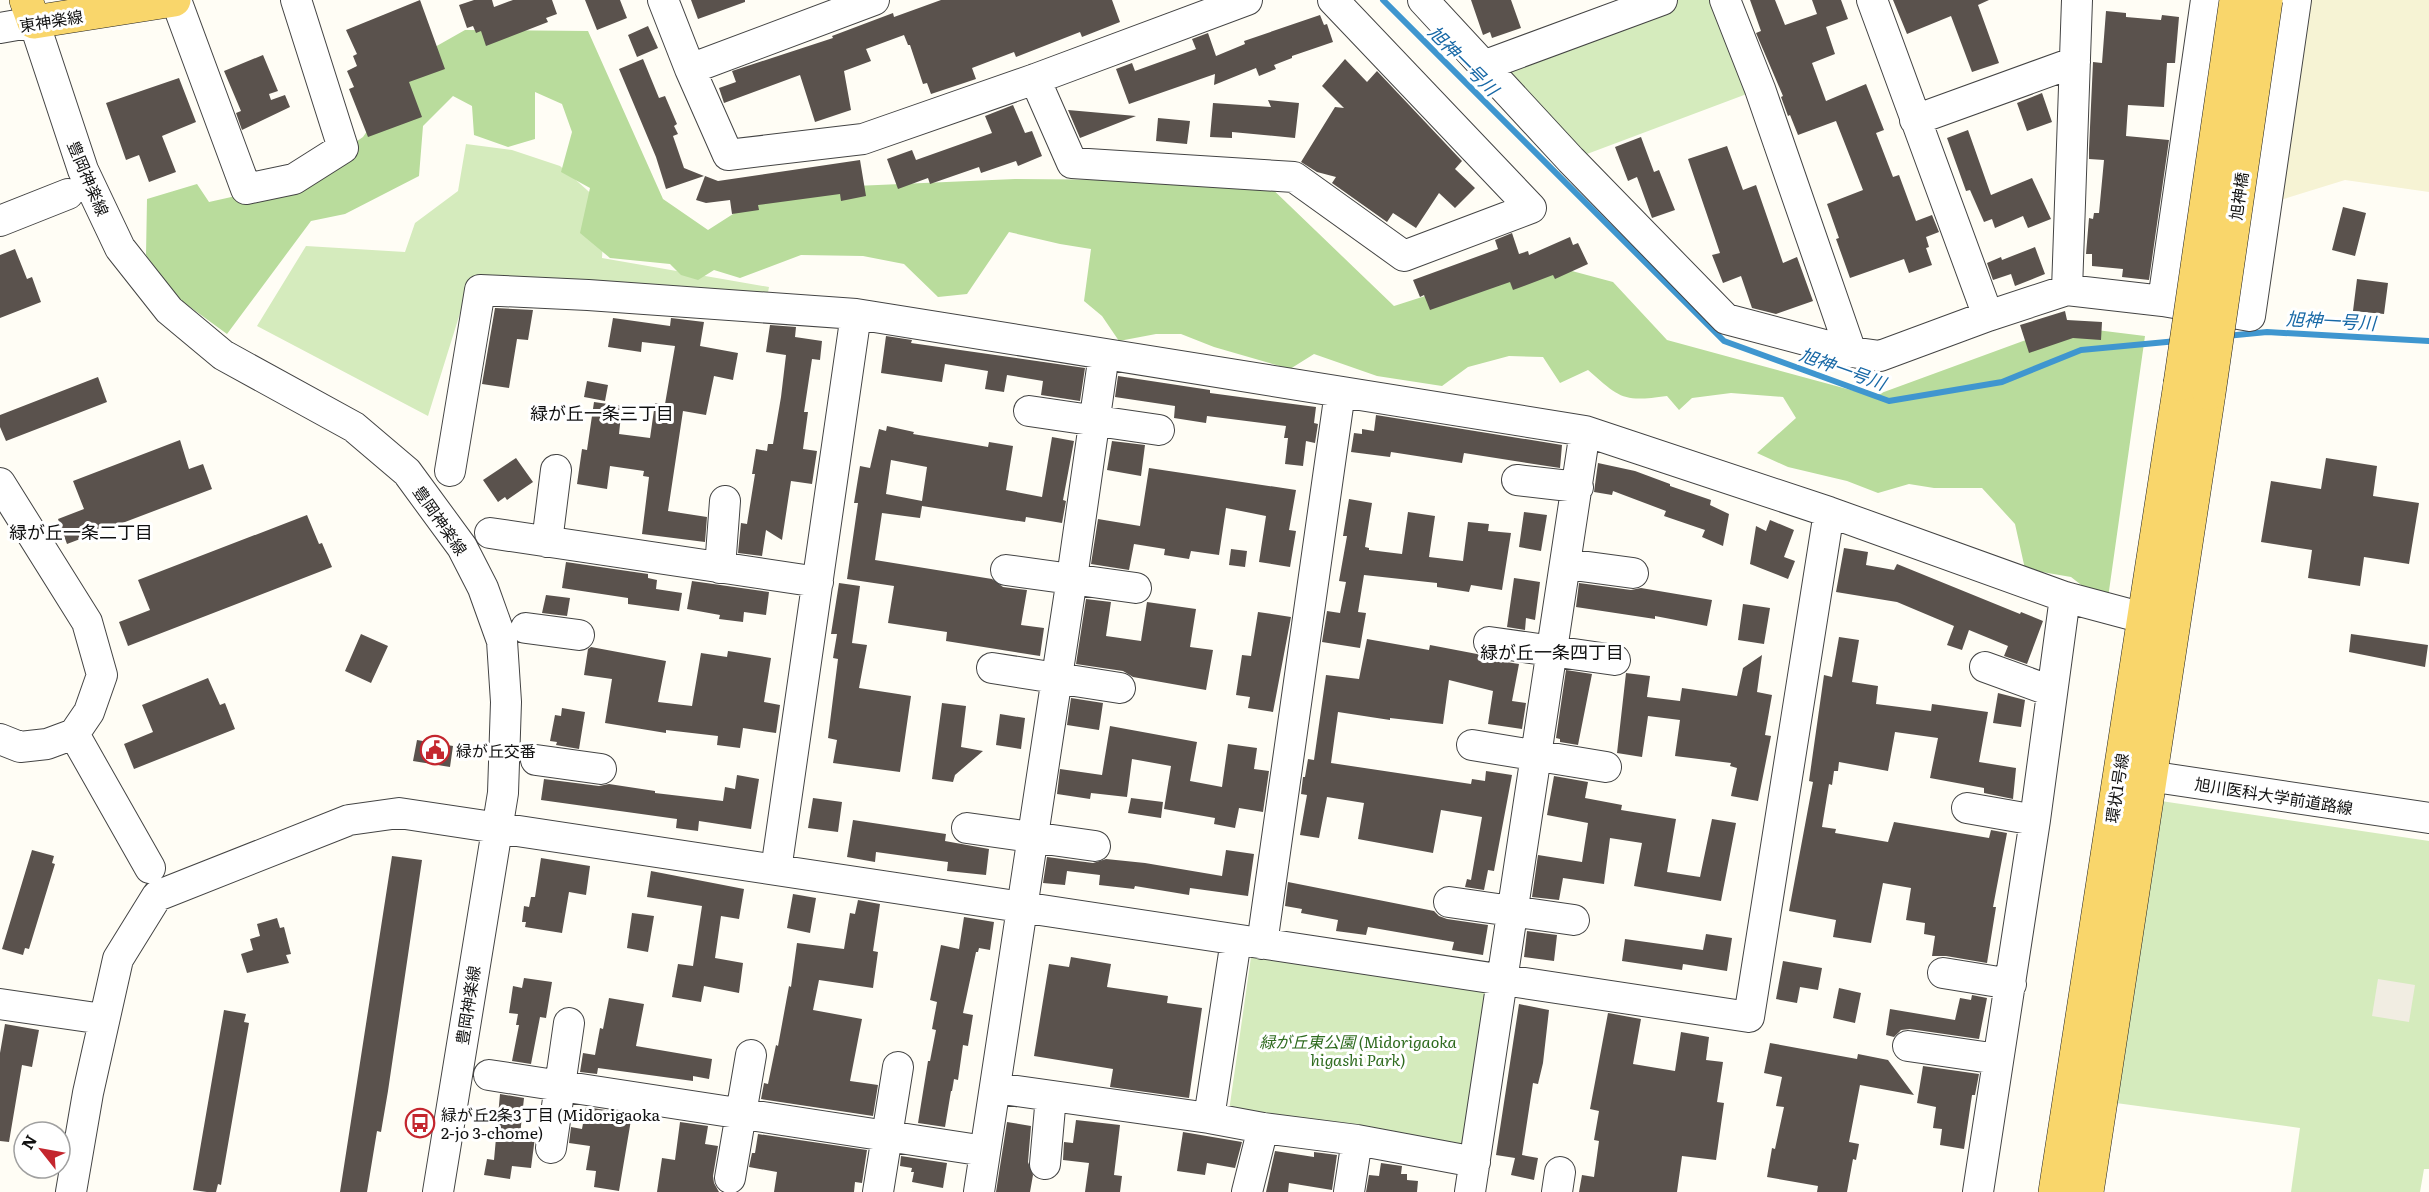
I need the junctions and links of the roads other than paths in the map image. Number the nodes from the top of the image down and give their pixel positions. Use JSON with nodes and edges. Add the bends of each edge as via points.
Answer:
{"nodes":[{"id":1,"x":175,"y":0,"type":"edge"},
{"id":2,"x":296,"y":0,"type":"edge"},
{"id":3,"x":663,"y":0,"type":"edge"},
{"id":4,"x":874,"y":0,"type":"edge"},
{"id":5,"x":1247,"y":0,"type":"edge"},
{"id":6,"x":1333,"y":0,"type":"edge"},
{"id":7,"x":1423,"y":0,"type":"edge"},
{"id":8,"x":1662,"y":0,"type":"edge"},
{"id":9,"x":1725,"y":0,"type":"edge"},
{"id":10,"x":1872,"y":0,"type":"edge"},
{"id":11,"x":2077,"y":0,"type":"edge"},
{"id":12,"x":2206,"y":0,"type":"edge"},
{"id":13,"x":2236,"y":0,"type":"edge"},
{"id":14,"x":2266,"y":0,"type":"edge"},
{"id":15,"x":2296,"y":0,"type":"edge"},
{"id":16,"x":30,"y":11,"type":"edge"},
{"id":17,"x":0,"y":28,"type":"edge"},
{"id":18,"x":2075,"y":62,"type":"junction"},
{"id":19,"x":1483,"y":66,"type":"junction"},
{"id":20,"x":690,"y":69,"type":"junction"},
{"id":21,"x":1035,"y":79,"type":"junction"},
{"id":22,"x":1915,"y":120,"type":"junction"},
{"id":23,"x":68,"y":194,"type":"dead end"},
{"id":24,"x":0,"y":220,"type":"edge"},
{"id":25,"x":2067,"y":290,"type":"junction"},
{"id":26,"x":2163,"y":301,"type":"junction"},
{"id":27,"x":856,"y":314,"type":"junction"},
{"id":28,"x":1988,"y":316,"type":"junction"},
{"id":29,"x":1851,"y":352,"type":"junction"},
{"id":30,"x":1104,"y":354,"type":"junction"},
{"id":31,"x":2194,"y":389,"type":"junction"},
{"id":32,"x":1340,"y":392,"type":"junction"},
{"id":33,"x":1029,"y":411,"type":"dead end"},
{"id":34,"x":1095,"y":420,"type":"junction"},
{"id":35,"x":1159,"y":430,"type":"dead end"},
{"id":36,"x":1586,"y":431,"type":"junction"},
{"id":37,"x":556,"y":470,"type":"dead end"},
{"id":38,"x":450,"y":471,"type":"dead end"},
{"id":39,"x":1517,"y":480,"type":"dead end"},
{"id":40,"x":0,"y":483,"type":"edge"},
{"id":41,"x":1578,"y":487,"type":"junction"},
{"id":42,"x":725,"y":501,"type":"dead end"},
{"id":43,"x":1829,"y":512,"type":"junction"},
{"id":44,"x":490,"y":533,"type":"dead end"},
{"id":45,"x":547,"y":542,"type":"junction"},
{"id":46,"x":1566,"y":564,"type":"junction"},
{"id":47,"x":720,"y":568,"type":"junction"},
{"id":48,"x":1006,"y":570,"type":"dead end"},
{"id":49,"x":1633,"y":573,"type":"dead end"},
{"id":50,"x":1072,"y":578,"type":"junction"},
{"id":51,"x":818,"y":582,"type":"junction"},
{"id":52,"x":1136,"y":588,"type":"dead end"},
{"id":53,"x":2065,"y":597,"type":"junction"},
{"id":54,"x":2158,"y":622,"type":"junction"},
{"id":55,"x":526,"y":628,"type":"dead end"},
{"id":56,"x":579,"y":635,"type":"dead end"},
{"id":57,"x":1489,"y":642,"type":"dead end"},
{"id":58,"x":1553,"y":651,"type":"junction"},
{"id":59,"x":1615,"y":660,"type":"dead end"},
{"id":60,"x":1985,"y":667,"type":"dead end"},
{"id":61,"x":992,"y":668,"type":"dead end"},
{"id":62,"x":1057,"y":678,"type":"junction"},
{"id":63,"x":1120,"y":688,"type":"dead end"},
{"id":64,"x":2051,"y":692,"type":"junction"},
{"id":65,"x":74,"y":734,"type":"junction"},
{"id":66,"x":0,"y":740,"type":"edge"},
{"id":67,"x":1472,"y":745,"type":"dead end"},
{"id":68,"x":1537,"y":755,"type":"junction"},
{"id":69,"x":536,"y":760,"type":"dead end"},
{"id":70,"x":1606,"y":766,"type":"dead end"},
{"id":71,"x":601,"y":769,"type":"dead end"},
{"id":72,"x":2134,"y":774,"type":"junction"},
{"id":73,"x":1967,"y":808,"type":"dead end"},
{"id":74,"x":2429,"y":818,"type":"edge"},
{"id":75,"x":2035,"y":820,"type":"junction"},
{"id":76,"x":497,"y":828,"type":"junction"},
{"id":77,"x":967,"y":828,"type":"dead end"},
{"id":78,"x":1033,"y":837,"type":"junction"},
{"id":79,"x":1095,"y":846,"type":"dead end"},
{"id":80,"x":150,"y":868,"type":"dead end"},
{"id":81,"x":776,"y":870,"type":"junction"},
{"id":82,"x":1449,"y":902,"type":"dead end"},
{"id":83,"x":1023,"y":908,"type":"junction"},
{"id":84,"x":1513,"y":911,"type":"junction"},
{"id":85,"x":1574,"y":920,"type":"dead end"},
{"id":86,"x":1249,"y":942,"type":"junction"},
{"id":87,"x":1943,"y":973,"type":"dead end"},
{"id":88,"x":1502,"y":981,"type":"junction"},
{"id":89,"x":2011,"y":984,"type":"junction"},
{"id":90,"x":0,"y":1004,"type":"edge"},
{"id":91,"x":103,"y":1019,"type":"junction"},
{"id":92,"x":569,"y":1023,"type":"dead end"},
{"id":93,"x":1908,"y":1046,"type":"dead end"},
{"id":94,"x":751,"y":1055,"type":"dead end"},
{"id":95,"x":1998,"y":1059,"type":"junction"},
{"id":96,"x":898,"y":1067,"type":"dead end"},
{"id":97,"x":489,"y":1075,"type":"dead end"},
{"id":98,"x":560,"y":1086,"type":"junction"},
{"id":99,"x":995,"y":1088,"type":"junction"},
{"id":100,"x":1051,"y":1096,"type":"junction"},
{"id":101,"x":741,"y":1114,"type":"junction"},
{"id":102,"x":1209,"y":1118,"type":"junction"},
{"id":103,"x":1263,"y":1128,"type":"junction"},
{"id":104,"x":888,"y":1137,"type":"junction"},
{"id":105,"x":1357,"y":1140,"type":"junction"},
{"id":106,"x":551,"y":1148,"type":"dead end"},
{"id":107,"x":985,"y":1152,"type":"junction"},
{"id":108,"x":1475,"y":1162,"type":"junction"},
{"id":109,"x":1045,"y":1164,"type":"dead end"},
{"id":110,"x":730,"y":1179,"type":"dead end"},
{"id":111,"x":71,"y":1192,"type":"edge"},
{"id":112,"x":438,"y":1192,"type":"edge"},
{"id":113,"x":878,"y":1192,"type":"edge"},
{"id":114,"x":979,"y":1192,"type":"edge"},
{"id":115,"x":1247,"y":1192,"type":"edge"},
{"id":116,"x":1349,"y":1192,"type":"edge"},
{"id":117,"x":1470,"y":1192,"type":"edge"},
{"id":118,"x":1978,"y":1192,"type":"edge"},
{"id":119,"x":2055,"y":1192,"type":"edge"},
{"id":120,"x":2087,"y":1192,"type":"edge"}],
"edges":[{"from":1,"to":2,"type":"street","via":[[246,189],[294,179],[343,148]]},
{"from":1,"to":16,"type":"main road","name":"東神楽線"},
{"from":3,"to":20,"type":"street"},
{"from":4,"to":20,"type":"street"},
{"from":5,"to":21,"type":"street"},
{"from":6,"to":21,"type":"street","via":[[1531,208],[1404,256],[1294,177],[1072,163]]},
{"from":7,"to":19,"type":"street"},
{"from":8,"to":19,"type":"street"},
{"from":9,"to":29,"type":"street"},
{"from":10,"to":22,"type":"street"},
{"from":11,"to":18,"type":"street"},
{"from":12,"to":26,"type":"street"},
{"from":13,"to":31,"type":"main road","name":"旭神橋","bridge":true},
{"from":14,"to":31,"type":"main road","name":"旭神橋","bridge":true},
{"from":15,"to":26,"type":"street","via":[[2250,316]]},
{"from":16,"to":17,"type":"street","name":"東神楽線"},
{"from":16,"to":76,"type":"street","name":"豊岡神楽線","via":[[83,170],[120,248],[169,310],[223,355],[354,428],[407,472],[462,547],[483,588],[502,641],[506,725]]},
{"from":18,"to":22,"type":"street"},
{"from":18,"to":25,"type":"street"},
{"from":19,"to":29,"type":"street","via":[[1726,319]]},
{"from":20,"to":21,"type":"street","via":[[728,154],[862,139]]},
{"from":22,"to":28,"type":"street"},
{"from":23,"to":24,"type":"street"},
{"from":25,"to":26,"type":"street"},
{"from":25,"to":28,"type":"street"},
{"from":27,"to":30,"type":"street"},
{"from":27,"to":38,"type":"street","via":[[480,290]]},
{"from":27,"to":51,"type":"street"},
{"from":28,"to":29,"type":"street","via":[[1880,356]]},
{"from":30,"to":32,"type":"street"},
{"from":30,"to":34,"type":"street"},
{"from":31,"to":54,"type":"main road","name":"環状1号線"},
{"from":32,"to":36,"type":"street"},
{"from":32,"to":86,"type":"street"},
{"from":33,"to":34,"type":"street"},
{"from":34,"to":35,"type":"street"},
{"from":34,"to":50,"type":"street"},
{"from":36,"to":41,"type":"street"},
{"from":36,"to":43,"type":"street"},
{"from":37,"to":45,"type":"street"},
{"from":39,"to":41,"type":"street"},
{"from":40,"to":65,"type":"street","via":[[87,622],[102,675],[89,712]]},
{"from":41,"to":46,"type":"street"},
{"from":42,"to":47,"type":"street"},
{"from":43,"to":53,"type":"street"},
{"from":43,"to":88,"type":"street","via":[[1749,1017]]},
{"from":44,"to":45,"type":"street"},
{"from":45,"to":47,"type":"street"},
{"from":46,"to":49,"type":"street"},
{"from":46,"to":58,"type":"street"},
{"from":47,"to":51,"type":"street"},
{"from":48,"to":50,"type":"street"},
{"from":50,"to":52,"type":"street"},
{"from":50,"to":62,"type":"street"},
{"from":51,"to":81,"type":"street"},
{"from":53,"to":54,"type":"street"},
{"from":53,"to":64,"type":"street"},
{"from":54,"to":72,"type":"main road","name":"環状1号線"},
{"from":55,"to":56,"type":"street"},
{"from":57,"to":58,"type":"street"},
{"from":58,"to":59,"type":"street"},
{"from":58,"to":68,"type":"street"},
{"from":60,"to":64,"type":"street"},
{"from":61,"to":62,"type":"street"},
{"from":62,"to":63,"type":"street"},
{"from":62,"to":78,"type":"street"},
{"from":64,"to":75,"type":"street"},
{"from":65,"to":66,"type":"street","via":[[47,744],[20,747]]},
{"from":65,"to":80,"type":"street"},
{"from":67,"to":68,"type":"street"},
{"from":68,"to":70,"type":"street"},
{"from":68,"to":84,"type":"street"},
{"from":69,"to":71,"type":"street"},
{"from":72,"to":74,"type":"street","name":"旭川医科大学前道路線"},
{"from":72,"to":119,"type":"main road","name":"環状1号線"},
{"from":72,"to":120,"type":"main road","name":"環状1号線"},
{"from":73,"to":75,"type":"street"},
{"from":75,"to":89,"type":"street"},
{"from":76,"to":81,"type":"street"},
{"from":76,"to":91,"type":"street","via":[[399,813],[350,820],[158,896],[118,959]]},
{"from":76,"to":112,"type":"street","name":"豊岡神楽線"},
{"from":77,"to":78,"type":"street"},
{"from":78,"to":79,"type":"street"},
{"from":78,"to":83,"type":"street"},
{"from":81,"to":83,"type":"street"},
{"from":82,"to":84,"type":"street"},
{"from":83,"to":86,"type":"street"},
{"from":83,"to":99,"type":"street"},
{"from":84,"to":85,"type":"street"},
{"from":84,"to":88,"type":"street"},
{"from":86,"to":88,"type":"street"},
{"from":86,"to":102,"type":"street"},
{"from":87,"to":89,"type":"street"},
{"from":88,"to":108,"type":"street"},
{"from":89,"to":95,"type":"street"},
{"from":90,"to":91,"type":"street"},
{"from":91,"to":111,"type":"street"},
{"from":92,"to":98,"type":"street"},
{"from":93,"to":95,"type":"street"},
{"from":94,"to":101,"type":"street"},
{"from":95,"to":118,"type":"street"},
{"from":96,"to":104,"type":"street"},
{"from":97,"to":98,"type":"street"},
{"from":98,"to":101,"type":"street"},
{"from":98,"to":106,"type":"street"},
{"from":99,"to":100,"type":"street"},
{"from":99,"to":107,"type":"street"},
{"from":100,"to":102,"type":"street"},
{"from":100,"to":109,"type":"street"},
{"from":101,"to":104,"type":"street"},
{"from":101,"to":110,"type":"street"},
{"from":102,"to":103,"type":"street"},
{"from":103,"to":105,"type":"street"},
{"from":103,"to":115,"type":"street"},
{"from":104,"to":107,"type":"street"},
{"from":104,"to":113,"type":"street"},
{"from":105,"to":108,"type":"street"},
{"from":105,"to":116,"type":"street"},
{"from":107,"to":114,"type":"street"},
{"from":108,"to":117,"type":"street"}]}
